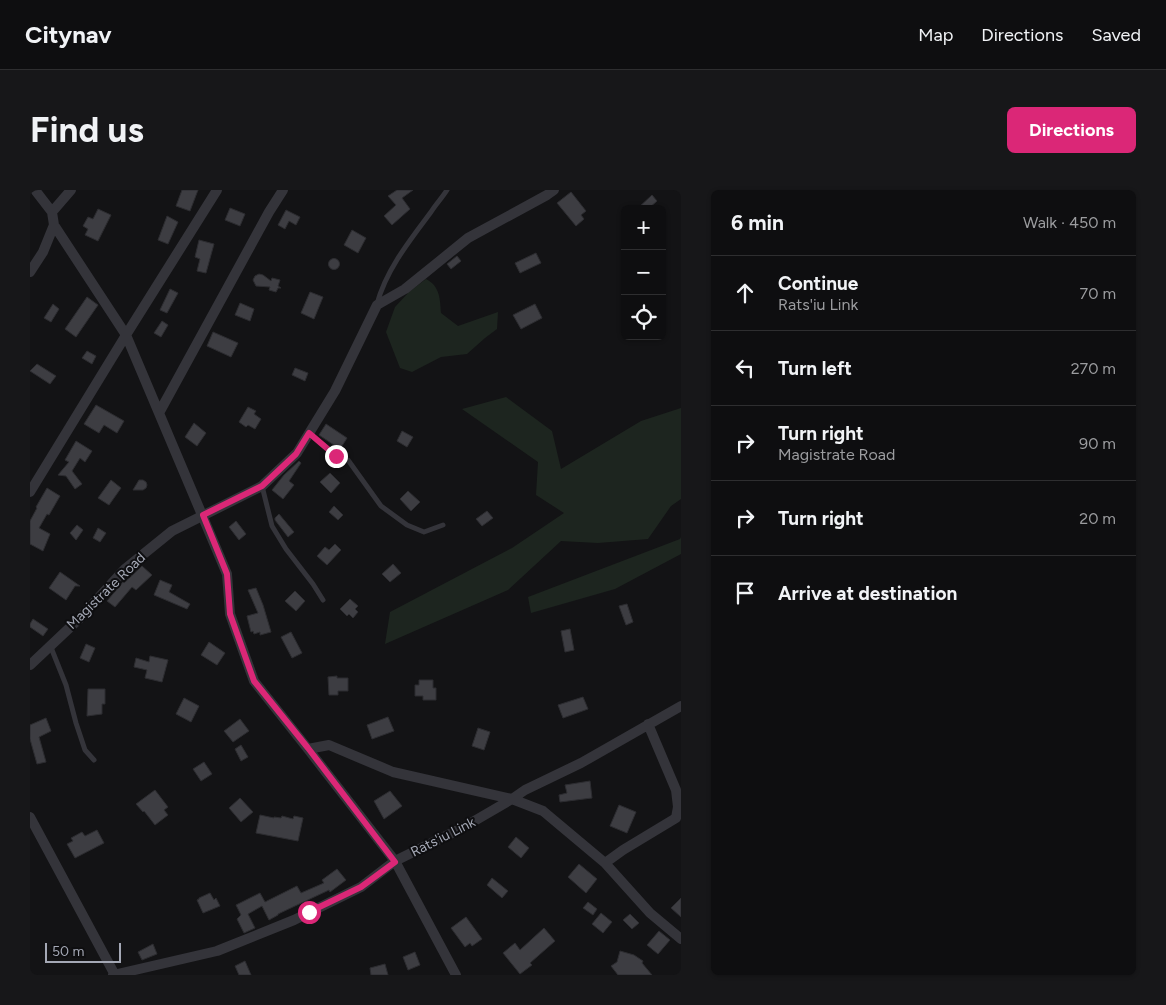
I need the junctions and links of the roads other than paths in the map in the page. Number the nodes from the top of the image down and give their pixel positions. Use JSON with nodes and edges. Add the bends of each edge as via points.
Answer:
{"nodes":[{"id":1,"x":35,"y":190,"type":"edge"},
{"id":2,"x":71,"y":190,"type":"edge"},
{"id":3,"x":217,"y":190,"type":"edge"},
{"id":4,"x":284,"y":190,"type":"edge"},
{"id":5,"x":448,"y":190,"type":"edge"},
{"id":6,"x":554,"y":190,"type":"edge"},
{"id":7,"x":52,"y":212,"type":"junction"},
{"id":8,"x":54,"y":224,"type":"junction"},
{"id":9,"x":30,"y":272,"type":"edge"},
{"id":10,"x":377,"y":305,"type":"junction"},
{"id":11,"x":126,"y":335,"type":"junction"},
{"id":12,"x":159,"y":413,"type":"junction"},
{"id":13,"x":309,"y":433,"type":"junction"},
{"id":14,"x":262,"y":486,"type":"junction"},
{"id":15,"x":30,"y":492,"type":"edge"},
{"id":16,"x":203,"y":515,"type":"junction"},
{"id":17,"x":443,"y":525,"type":"dead end"},
{"id":18,"x":323,"y":600,"type":"dead end"},
{"id":19,"x":50,"y":645,"type":"junction"},
{"id":20,"x":30,"y":665,"type":"edge"},
{"id":21,"x":681,"y":706,"type":"edge"},
{"id":22,"x":648,"y":724,"type":"junction"},
{"id":23,"x":308,"y":748,"type":"junction"},
{"id":24,"x":94,"y":760,"type":"dead end"},
{"id":25,"x":512,"y":799,"type":"junction"},
{"id":26,"x":30,"y":817,"type":"edge"},
{"id":27,"x":679,"y":818,"type":"edge"},
{"id":28,"x":395,"y":862,"type":"junction"},
{"id":29,"x":605,"y":863,"type":"junction"},
{"id":30,"x":681,"y":939,"type":"edge"},
{"id":31,"x":114,"y":975,"type":"edge"},
{"id":32,"x":456,"y":975,"type":"edge"}],
"edges":[{"from":1,"to":7,"type":"street"},
{"from":2,"to":7,"type":"street"},
{"from":3,"to":11,"type":"street"},
{"from":4,"to":12,"type":"street"},
{"from":5,"to":10,"type":"lane","via":[[392,268]]},
{"from":6,"to":10,"type":"street","via":[[468,238],[405,289]]},
{"from":7,"to":8,"type":"street"},
{"from":8,"to":9,"type":"street","via":[[43,252]]},
{"from":8,"to":11,"type":"street"},
{"from":10,"to":13,"type":"street","name":"Magistrate Road","via":[[335,391]]},
{"from":11,"to":12,"type":"street"},
{"from":11,"to":15,"type":"street"},
{"from":12,"to":16,"type":"street"},
{"from":13,"to":14,"type":"street","name":"Magistrate Road","via":[[296,454]]},
{"from":13,"to":17,"type":"lane","via":[[336,456],[348,460],[381,506],[407,525],[424,532]]},
{"from":14,"to":16,"type":"street","name":"Magistrate Road"},
{"from":14,"to":18,"type":"lane","via":[[272,526]]},
{"from":16,"to":19,"type":"street","name":"Magistrate Road","via":[[172,531],[126,570]]},
{"from":16,"to":23,"type":"street","via":[[227,574],[230,614],[254,681]]},
{"from":19,"to":20,"type":"street","name":"Magistrate Road"},
{"from":19,"to":24,"type":"lane","via":[[66,685],[85,750]]},
{"from":21,"to":22,"type":"street","name":"Rats'iu Link"},
{"from":22,"to":25,"type":"street","name":"Rats'iu Link"},
{"from":22,"to":27,"type":"street","via":[[676,790]]},
{"from":23,"to":25,"type":"street","via":[[329,746],[393,772]]},
{"from":23,"to":28,"type":"street"},
{"from":25,"to":28,"type":"street","name":"Rats'iu Link"},
{"from":25,"to":29,"type":"street","via":[[543,811]]},
{"from":26,"to":31,"type":"street"},
{"from":27,"to":29,"type":"street"},
{"from":28,"to":31,"type":"street","name":"Rats'iu Link","via":[[361,887],[294,920],[217,951]]},
{"from":28,"to":32,"type":"street"},
{"from":29,"to":30,"type":"street","via":[[650,913]]}]}
